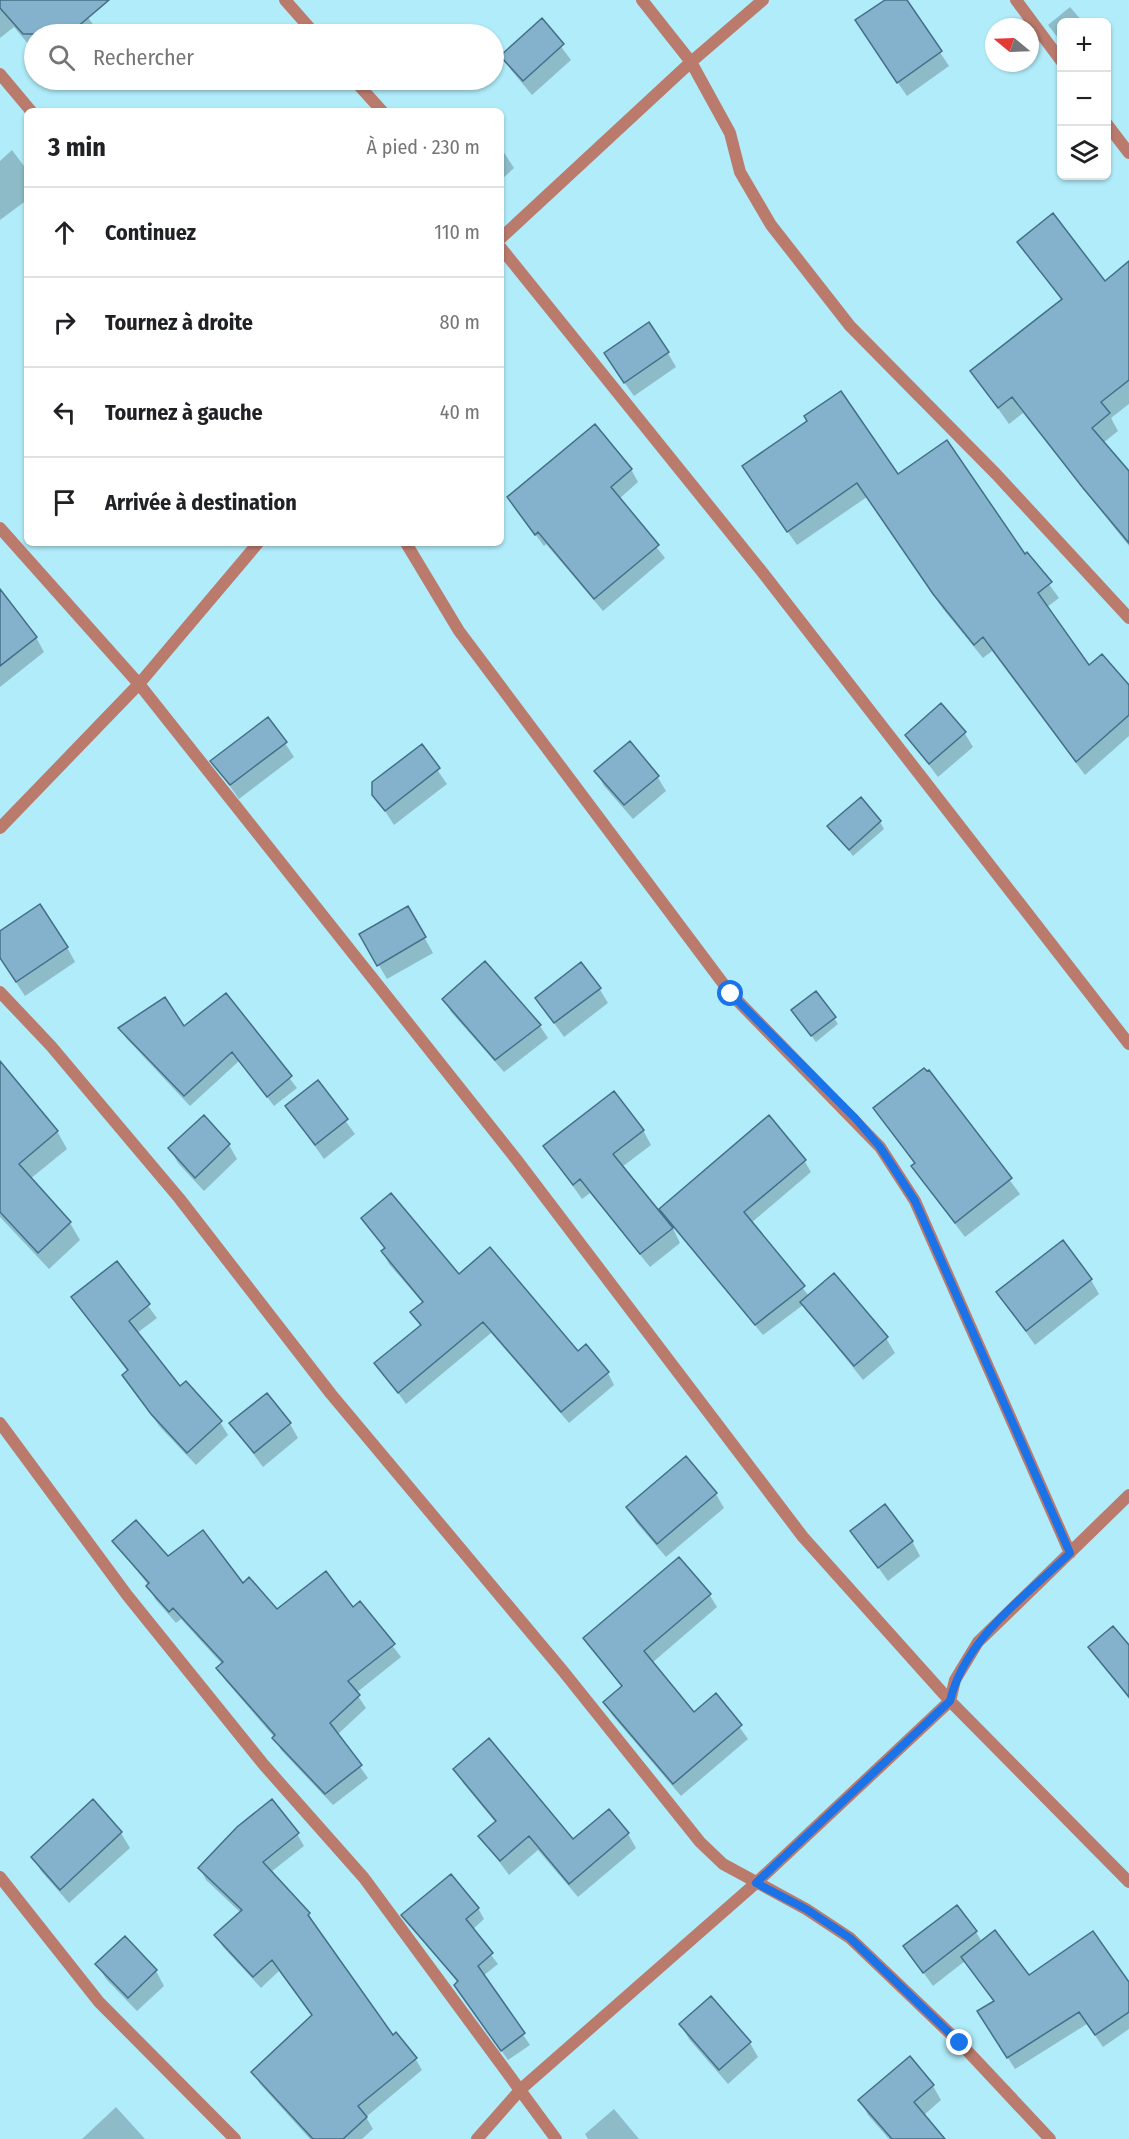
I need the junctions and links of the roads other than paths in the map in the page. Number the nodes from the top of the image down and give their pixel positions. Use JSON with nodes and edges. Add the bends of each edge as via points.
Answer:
{"nodes":[{"id":1,"x":285,"y":0,"type":"edge"},
{"id":2,"x":642,"y":0,"type":"edge"},
{"id":3,"x":763,"y":0,"type":"edge"},
{"id":4,"x":1016,"y":0,"type":"edge"},
{"id":5,"x":306,"y":24,"type":"edge"},
{"id":6,"x":1057,"y":55,"type":"edge"},
{"id":7,"x":691,"y":63,"type":"junction"},
{"id":8,"x":0,"y":74,"type":"edge"},
{"id":9,"x":363,"y":90,"type":"edge"},
{"id":10,"x":28,"y":108,"type":"edge"},
{"id":11,"x":379,"y":108,"type":"edge"},
{"id":12,"x":1109,"y":126,"type":"edge"},
{"id":13,"x":1129,"y":153,"type":"edge"},
{"id":14,"x":504,"y":235,"type":"edge"},
{"id":15,"x":504,"y":252,"type":"edge"},
{"id":16,"x":0,"y":528,"type":"edge"},
{"id":17,"x":255,"y":546,"type":"edge"},
{"id":18,"x":408,"y":546,"type":"edge"},
{"id":19,"x":1129,"y":618,"type":"edge"},
{"id":20,"x":139,"y":684,"type":"junction"},
{"id":21,"x":0,"y":828,"type":"edge"},
{"id":22,"x":0,"y":992,"type":"edge"},
{"id":23,"x":1129,"y":1044,"type":"edge"},
{"id":24,"x":0,"y":1423,"type":"edge"},
{"id":25,"x":1129,"y":1495,"type":"edge"},
{"id":26,"x":1070,"y":1553,"type":"junction"},
{"id":27,"x":950,"y":1701,"type":"junction"},
{"id":28,"x":0,"y":1877,"type":"edge"},
{"id":29,"x":1129,"y":1882,"type":"edge"},
{"id":30,"x":756,"y":1883,"type":"junction"},
{"id":31,"x":521,"y":2089,"type":"junction"},
{"id":32,"x":236,"y":2139,"type":"edge"},
{"id":33,"x":477,"y":2139,"type":"edge"},
{"id":34,"x":555,"y":2139,"type":"edge"},
{"id":35,"x":1050,"y":2139,"type":"edge"}],
"edges":[{"from":1,"to":5,"type":"street"},
{"from":2,"to":7,"type":"street"},
{"from":3,"to":7,"type":"street"},
{"from":4,"to":6,"type":"street"},
{"from":7,"to":14,"type":"street"},
{"from":7,"to":19,"type":"street","via":[[730,133],[740,172],[771,225],[850,326],[996,474]]},
{"from":8,"to":10,"type":"street"},
{"from":9,"to":11,"type":"street"},
{"from":12,"to":13,"type":"street"},
{"from":15,"to":23,"type":"street","via":[[763,573]]},
{"from":16,"to":20,"type":"street"},
{"from":17,"to":20,"type":"street"},
{"from":18,"to":26,"type":"street","via":[[459,631],[731,994],[880,1147],[915,1201]]},
{"from":20,"to":21,"type":"street"},
{"from":20,"to":27,"type":"street","via":[[516,1158],[796,1528]]},
{"from":22,"to":30,"type":"street","via":[[51,1046],[179,1198],[331,1394],[556,1662],[700,1842],[723,1864]]},
{"from":24,"to":31,"type":"street","via":[[127,1595],[264,1765],[364,1878]]},
{"from":25,"to":26,"type":"street"},
{"from":26,"to":27,"type":"street","via":[[978,1642],[955,1680]]},
{"from":27,"to":29,"type":"street"},
{"from":27,"to":30,"type":"street"},
{"from":28,"to":32,"type":"street","via":[[99,2002]]},
{"from":30,"to":31,"type":"street"},
{"from":30,"to":35,"type":"street","via":[[850,1938],[960,2043]]},
{"from":31,"to":33,"type":"street"},
{"from":31,"to":34,"type":"street"}]}
